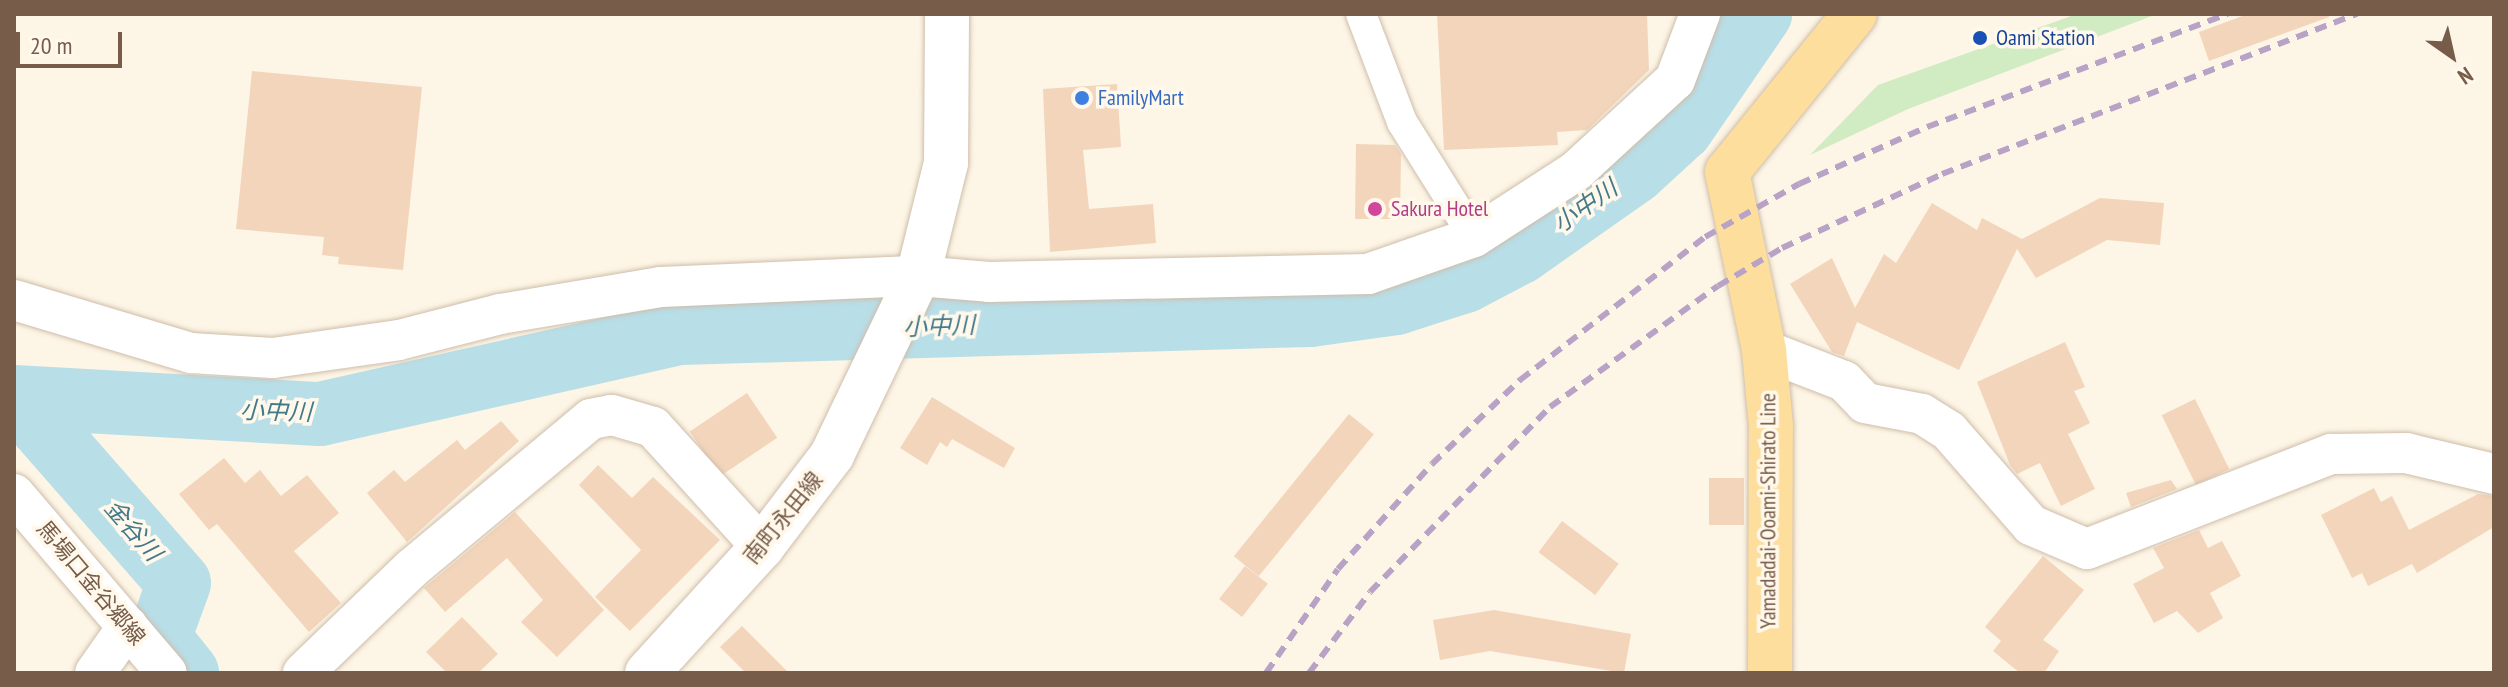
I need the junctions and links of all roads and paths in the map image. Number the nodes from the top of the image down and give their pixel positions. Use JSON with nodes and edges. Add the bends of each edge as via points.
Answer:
{"nodes":[{"id":1,"x":947,"y":14,"type":"edge"},
{"id":2,"x":1361,"y":14,"type":"edge"},
{"id":3,"x":1700,"y":14,"type":"edge"},
{"id":4,"x":1855,"y":14,"type":"edge"},
{"id":5,"x":1474,"y":237,"type":"junction"},
{"id":6,"x":14,"y":300,"type":"edge"},
{"id":7,"x":903,"y":308,"type":"junction"},
{"id":8,"x":1764,"y":350,"type":"junction"},
{"id":9,"x":2494,"y":474,"type":"edge"},
{"id":10,"x":14,"y":494,"type":"edge"},
{"id":11,"x":762,"y":547,"type":"junction"},
{"id":12,"x":128,"y":626,"type":"junction"},
{"id":13,"x":95,"y":673,"type":"edge"},
{"id":14,"x":167,"y":673,"type":"edge"},
{"id":15,"x":303,"y":673,"type":"edge"},
{"id":16,"x":647,"y":673,"type":"edge"},
{"id":17,"x":1770,"y":673,"type":"edge"}],
"edges":[{"from":1,"to":7,"type":"street","name":"南町永田線","via":[[946,163]]},
{"from":2,"to":5,"type":"street","via":[[1402,122]]},
{"from":3,"to":5,"type":"street","via":[[1675,80],[1653,103],[1576,171]]},
{"from":4,"to":8,"type":"main road","name":"Yamadadai-Ooami-Shirato Line","via":[[1727,172]]},
{"from":5,"to":7,"type":"street","via":[[1368,274],[989,282]]},
{"from":6,"to":7,"type":"street","via":[[191,353],[273,358],[399,340],[500,314],[661,287]]},
{"from":7,"to":11,"type":"street","name":"南町永田線","via":[[832,455]]},
{"from":8,"to":9,"type":"street","via":[[1844,381],[1865,403],[1922,414],[1949,431],[2031,525],[2087,549],[2331,454],[2406,453]]},
{"from":8,"to":17,"type":"main road","name":"Yamadadai-Ooami-Shirato Line","via":[[1771,426]]},
{"from":10,"to":12,"type":"street","name":"馬場口金谷郷線"},
{"from":11,"to":15,"type":"street","via":[[653,427],[612,415],[591,419],[411,569]]},
{"from":11,"to":16,"type":"street","name":"南町永田線"},
{"from":12,"to":13,"type":"street"},
{"from":12,"to":14,"type":"street","name":"馬場口金谷郷線"}]}
